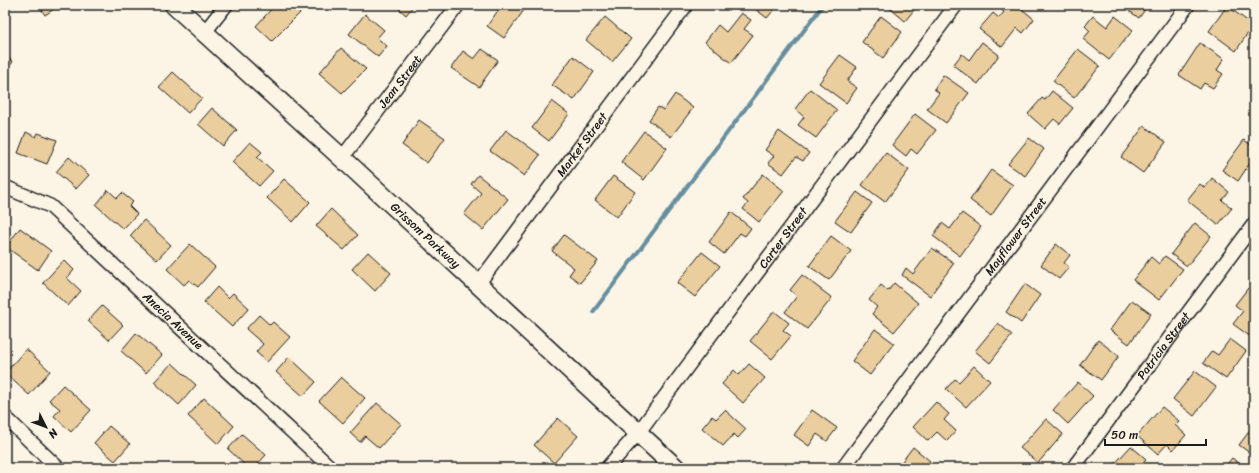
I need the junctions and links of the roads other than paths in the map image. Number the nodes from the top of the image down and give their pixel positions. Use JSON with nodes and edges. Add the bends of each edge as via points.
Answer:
{"nodes":[{"id":1,"x":174,"y":5,"type":"edge"},
{"id":2,"x":226,"y":5,"type":"edge"},
{"id":3,"x":458,"y":5,"type":"edge"},
{"id":4,"x":686,"y":5,"type":"edge"},
{"id":5,"x":956,"y":5,"type":"edge"},
{"id":6,"x":1188,"y":5,"type":"edge"},
{"id":7,"x":204,"y":33,"type":"junction"},
{"id":8,"x":342,"y":158,"type":"junction"},
{"id":9,"x":5,"y":187,"type":"edge"},
{"id":10,"x":1254,"y":224,"type":"edge"},
{"id":11,"x":478,"y":284,"type":"junction"},
{"id":12,"x":5,"y":417,"type":"edge"},
{"id":13,"x":638,"y":433,"type":"junction"},
{"id":14,"x":58,"y":468,"type":"edge"},
{"id":15,"x":331,"y":468,"type":"edge"},
{"id":16,"x":607,"y":468,"type":"edge"},
{"id":17,"x":676,"y":468,"type":"edge"},
{"id":18,"x":843,"y":468,"type":"edge"},
{"id":19,"x":1073,"y":468,"type":"edge"}],
"edges":[{"from":1,"to":7,"type":"main road","name":"Grissom Parkway"},
{"from":2,"to":7,"type":"street"},
{"from":3,"to":8,"type":"street","name":"Jean Street"},
{"from":4,"to":11,"type":"street","name":"Market Street"},
{"from":5,"to":13,"type":"street","name":"Carter Street"},
{"from":6,"to":18,"type":"street","name":"Mayflower Street"},
{"from":7,"to":8,"type":"main road","name":"Grissom Parkway"},
{"from":8,"to":11,"type":"main road","name":"Grissom Parkway"},
{"from":9,"to":15,"type":"street","name":"Anecia Avenue","via":[[50,206]]},
{"from":10,"to":19,"type":"street","name":"Patricia Street"},
{"from":11,"to":13,"type":"main road","name":"Grissom Parkway"},
{"from":12,"to":14,"type":"street"},
{"from":13,"to":16,"type":"street","name":"Carter Street"},
{"from":13,"to":17,"type":"main road","name":"Grissom Parkway"}]}
